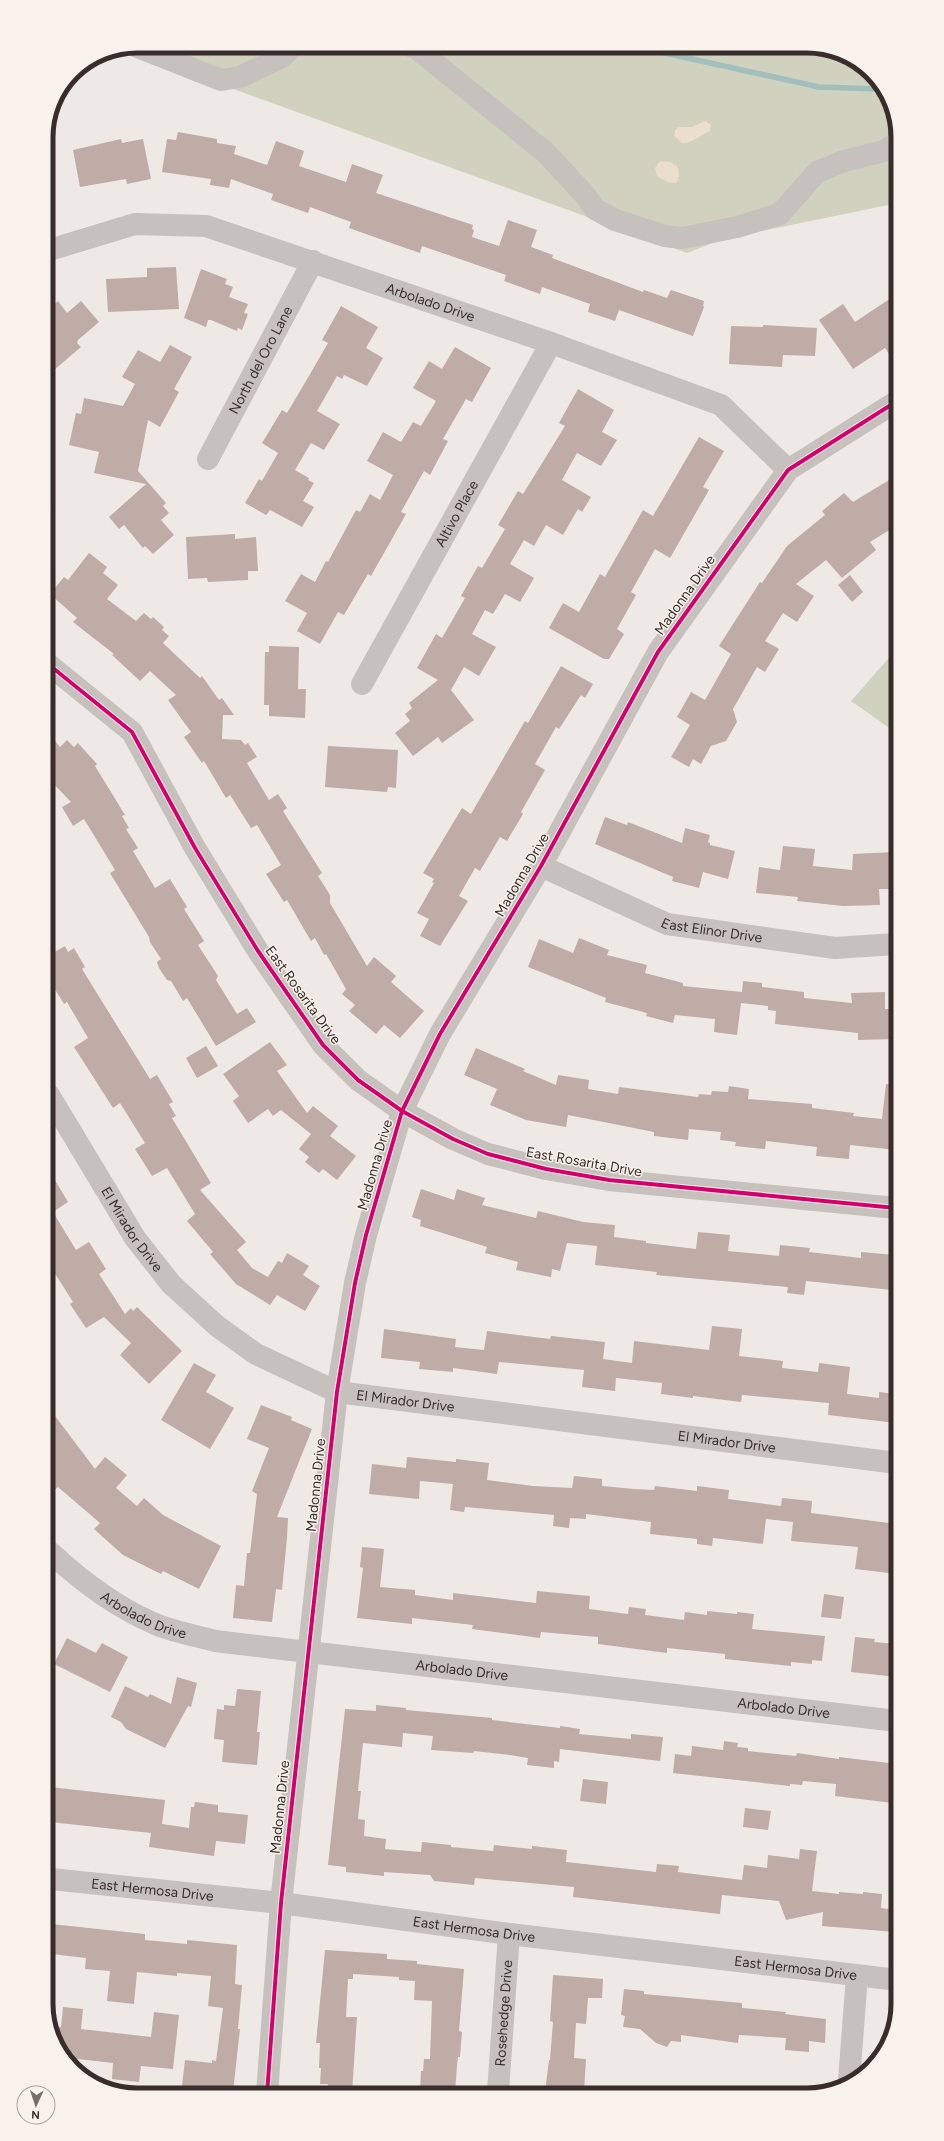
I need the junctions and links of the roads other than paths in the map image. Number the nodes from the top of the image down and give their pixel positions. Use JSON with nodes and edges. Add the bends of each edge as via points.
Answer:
{"nodes":[{"id":1,"x":153,"y":53,"type":"edge"},
{"id":2,"x":286,"y":53,"type":"edge"},
{"id":3,"x":422,"y":53,"type":"edge"},
{"id":4,"x":891,"y":146,"type":"edge"},
{"id":5,"x":53,"y":249,"type":"edge"},
{"id":6,"x":313,"y":261,"type":"junction"},
{"id":7,"x":551,"y":343,"type":"junction"},
{"id":8,"x":891,"y":405,"type":"edge"},
{"id":9,"x":208,"y":459,"type":"dead end"},
{"id":10,"x":788,"y":470,"type":"junction"},
{"id":11,"x":53,"y":668,"type":"edge"},
{"id":12,"x":362,"y":684,"type":"dead end"},
{"id":13,"x":541,"y":866,"type":"junction"},
{"id":14,"x":891,"y":944,"type":"edge"},
{"id":15,"x":53,"y":1102,"type":"edge"},
{"id":16,"x":402,"y":1111,"type":"junction"},
{"id":17,"x":891,"y":1208,"type":"edge"},
{"id":18,"x":337,"y":1392,"type":"junction"},
{"id":19,"x":891,"y":1461,"type":"edge"},
{"id":20,"x":53,"y":1555,"type":"edge"},
{"id":21,"x":309,"y":1652,"type":"junction"},
{"id":22,"x":891,"y":1720,"type":"edge"},
{"id":23,"x":53,"y":1879,"type":"edge"},
{"id":24,"x":281,"y":1903,"type":"junction"},
{"id":25,"x":509,"y":1934,"type":"junction"},
{"id":26,"x":857,"y":1976,"type":"junction"},
{"id":27,"x":891,"y":1979,"type":"edge"},
{"id":28,"x":849,"y":2077,"type":"edge"},
{"id":29,"x":267,"y":2088,"type":"edge"},
{"id":30,"x":498,"y":2088,"type":"edge"}],
"edges":[{"from":1,"to":2,"type":"street","via":[[221,80],[240,77]]},
{"from":3,"to":4,"type":"street","via":[[545,152],[595,209],[615,220],[665,236],[682,238],[737,227],[780,214],[817,172],[844,161],[884,151]]},
{"from":5,"to":6,"type":"street","name":"Arbolado Drive","via":[[136,224],[206,226]]},
{"from":6,"to":7,"type":"street","name":"Arbolado Drive"},
{"from":6,"to":9,"type":"street","name":"North del Oro Lane"},
{"from":7,"to":10,"type":"street","name":"Arbolado Drive","via":[[721,405]]},
{"from":7,"to":12,"type":"street","name":"Altivo Place"},
{"from":8,"to":10,"type":"street","name":"Madonna Drive"},
{"from":10,"to":13,"type":"street","name":"Madonna Drive","via":[[658,652]]},
{"from":11,"to":16,"type":"street","name":"East Rosarita Drive","via":[[132,732],[203,860],[258,951],[323,1046],[358,1080]]},
{"from":13,"to":14,"type":"street","name":"East Elinor Drive","via":[[667,924],[835,948]]},
{"from":13,"to":16,"type":"street","name":"Madonna Drive","via":[[440,1034]]},
{"from":15,"to":18,"type":"street","name":"El Mirador Drive","via":[[135,1238],[171,1284],[217,1326],[256,1354]]},
{"from":16,"to":17,"type":"street","name":"East Rosarita Drive","via":[[453,1139],[488,1154],[546,1169],[609,1180]]},
{"from":16,"to":18,"type":"street","name":"Madonna Drive","via":[[362,1255]]},
{"from":18,"to":19,"type":"street","name":"El Mirador Drive"},
{"from":18,"to":21,"type":"street","name":"Madonna Drive"},
{"from":20,"to":21,"type":"street","name":"Arbolado Drive","via":[[69,1570],[116,1604],[154,1624],[215,1641]]},
{"from":21,"to":22,"type":"street","name":"Arbolado Drive"},
{"from":21,"to":24,"type":"street","name":"Madonna Drive"},
{"from":23,"to":24,"type":"street","name":"East Hermosa Drive"},
{"from":24,"to":25,"type":"street","name":"East Hermosa Drive"},
{"from":24,"to":29,"type":"street","name":"Madonna Drive"},
{"from":25,"to":26,"type":"street","name":"East Hermosa Drive"},
{"from":25,"to":30,"type":"street","name":"Rosehedge Drive"},
{"from":26,"to":27,"type":"street","name":"East Hermosa Drive"},
{"from":26,"to":28,"type":"street"}]}
